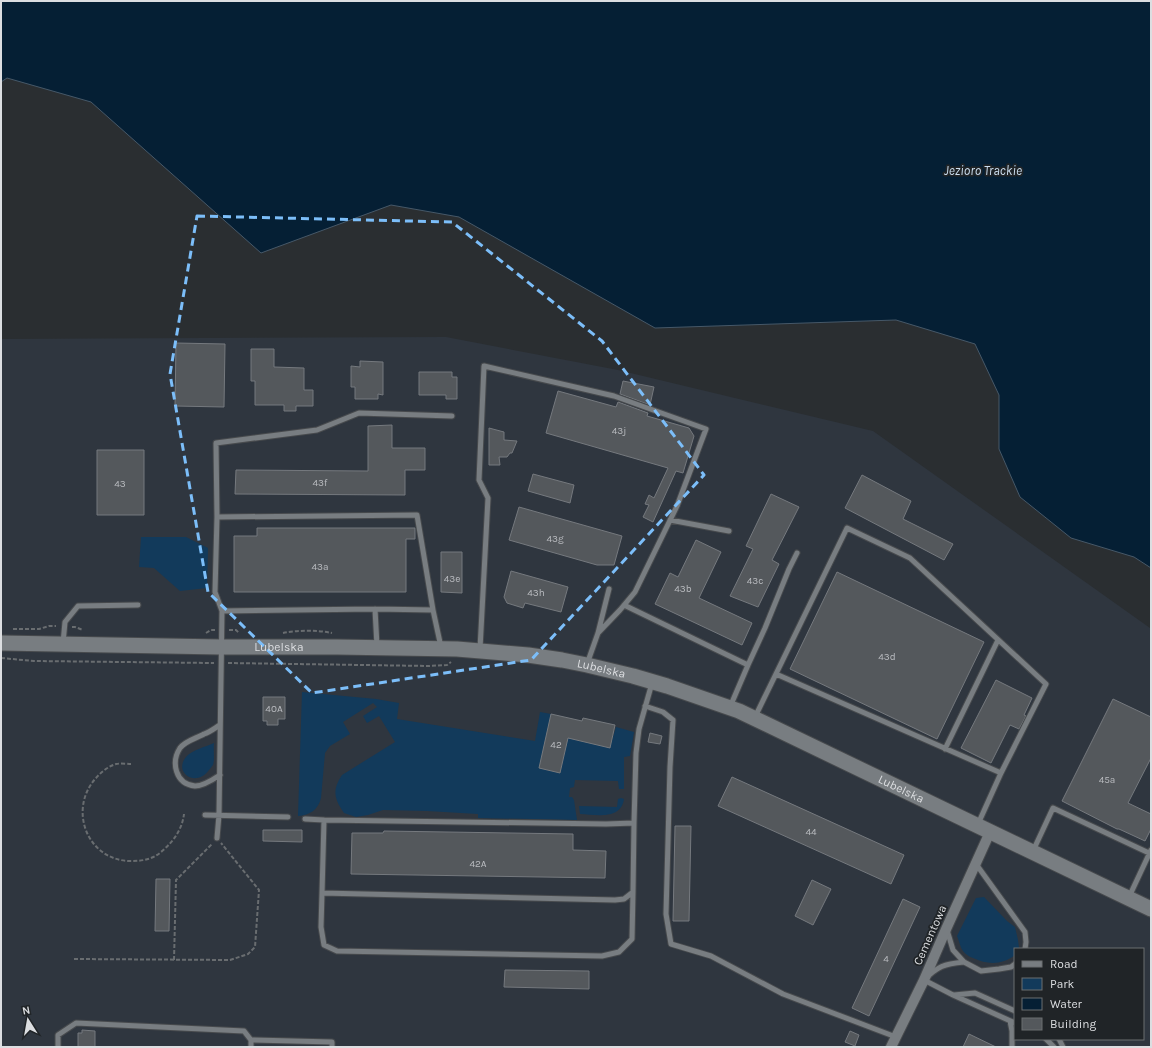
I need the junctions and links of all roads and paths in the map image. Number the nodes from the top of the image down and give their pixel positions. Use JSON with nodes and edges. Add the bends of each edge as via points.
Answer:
{"nodes":[{"id":1,"x":452,"y":416,"type":"dead end"},
{"id":2,"x":217,"y":517,"type":"junction"},
{"id":3,"x":670,"y":520,"type":"junction"},
{"id":4,"x":729,"y":531,"type":"dead end"},
{"id":5,"x":797,"y":553,"type":"dead end"},
{"id":6,"x":609,"y":589,"type":"dead end"},
{"id":7,"x":138,"y":605,"type":"dead end"},
{"id":8,"x":624,"y":605,"type":"junction"},
{"id":9,"x":375,"y":609,"type":"junction"},
{"id":10,"x":433,"y":610,"type":"junction"},
{"id":11,"x":222,"y":611,"type":"junction"},
{"id":12,"x":598,"y":633,"type":"junction"},
{"id":13,"x":998,"y":640,"type":"junction"},
{"id":14,"x":1,"y":643,"type":"edge"},
{"id":15,"x":63,"y":644,"type":"junction"},
{"id":16,"x":221,"y":647,"type":"junction"},
{"id":17,"x":377,"y":647,"type":"junction"},
{"id":18,"x":441,"y":648,"type":"junction"},
{"id":19,"x":457,"y":649,"type":"junction"},
{"id":20,"x":480,"y":651,"type":"junction"},
{"id":21,"x":1,"y":658,"type":"edge"},
{"id":22,"x":221,"y":663,"type":"junction"},
{"id":23,"x":587,"y":665,"type":"junction"},
{"id":24,"x":748,"y":665,"type":"junction"},
{"id":25,"x":776,"y":674,"type":"junction"},
{"id":26,"x":652,"y":682,"type":"junction"},
{"id":27,"x":645,"y":706,"type":"junction"},
{"id":28,"x":730,"y":708,"type":"junction"},
{"id":29,"x":755,"y":718,"type":"junction"},
{"id":30,"x":220,"y":725,"type":"junction"},
{"id":31,"x":945,"y":749,"type":"junction"},
{"id":32,"x":132,"y":764,"type":"dead end"},
{"id":33,"x":1001,"y":773,"type":"junction"},
{"id":34,"x":220,"y":775,"type":"junction"},
{"id":35,"x":184,"y":814,"type":"dead end"},
{"id":36,"x":205,"y":815,"type":"dead end"},
{"id":37,"x":219,"y":815,"type":"junction"},
{"id":38,"x":288,"y":817,"type":"dead end"},
{"id":39,"x":305,"y":819,"type":"dead end"},
{"id":40,"x":324,"y":820,"type":"junction"},
{"id":41,"x":634,"y":823,"type":"junction"},
{"id":42,"x":984,"y":828,"type":"junction"},
{"id":43,"x":217,"y":838,"type":"junction"},
{"id":44,"x":1033,"y":852,"type":"junction"},
{"id":45,"x":1150,"y":852,"type":"edge"},
{"id":46,"x":976,"y":864,"type":"junction"},
{"id":47,"x":633,"y":892,"type":"junction"},
{"id":48,"x":322,"y":893,"type":"junction"},
{"id":49,"x":1128,"y":898,"type":"junction"},
{"id":50,"x":1151,"y":909,"type":"edge"},
{"id":51,"x":947,"y":927,"type":"junction"},
{"id":52,"x":1025,"y":948,"type":"edge"},
{"id":53,"x":74,"y":959,"type":"dead end"},
{"id":54,"x":174,"y":960,"type":"junction"},
{"id":55,"x":964,"y":962,"type":"junction"},
{"id":56,"x":1014,"y":965,"type":"edge"},
{"id":57,"x":924,"y":980,"type":"junction"},
{"id":58,"x":954,"y":995,"type":"junction"},
{"id":59,"x":1014,"y":1011,"type":"edge"},
{"id":60,"x":1012,"y":1022,"type":"edge"},
{"id":61,"x":896,"y":1037,"type":"junction"},
{"id":62,"x":251,"y":1040,"type":"junction"},
{"id":63,"x":58,"y":1047,"type":"edge"},
{"id":64,"x":251,"y":1047,"type":"edge"},
{"id":65,"x":332,"y":1047,"type":"edge"},
{"id":66,"x":891,"y":1047,"type":"edge"},
{"id":67,"x":1012,"y":1047,"type":"edge"}],
"edges":[{"from":1,"to":2,"type":"lane","via":[[360,413],[317,430],[216,443]]},
{"from":2,"to":10,"type":"lane","via":[[417,515]]},
{"from":2,"to":11,"type":"lane","via":[[215,592]]},
{"from":3,"to":4,"type":"lane"},
{"from":3,"to":8,"type":"lane","via":[[635,592]]},
{"from":3,"to":20,"type":"lane","via":[[706,429],[614,396],[484,366],[479,480],[488,498]]},
{"from":5,"to":24,"type":"lane"},
{"from":6,"to":12,"type":"lane"},
{"from":7,"to":15,"type":"lane","via":[[78,606],[65,622]]},
{"from":8,"to":12,"type":"lane"},
{"from":8,"to":24,"type":"lane"},
{"from":9,"to":10,"type":"lane"},
{"from":9,"to":11,"type":"lane"},
{"from":9,"to":17,"type":"lane"},
{"from":10,"to":18,"type":"lane"},
{"from":11,"to":16,"type":"lane"},
{"from":12,"to":23,"type":"lane"},
{"from":13,"to":25,"type":"lane","via":[[910,558],[847,528]]},
{"from":13,"to":31,"type":"lane"},
{"from":13,"to":33,"type":"lane","via":[[1046,684]]},
{"from":14,"to":15,"type":"street","name":"Lubelska"},
{"from":15,"to":16,"type":"street","name":"Lubelska"},
{"from":16,"to":17,"type":"street","name":"Lubelska"},
{"from":16,"to":22,"type":"lane"},
{"from":17,"to":18,"type":"street","name":"Lubelska"},
{"from":18,"to":19,"type":"street","name":"Lubelska"},
{"from":19,"to":20,"type":"street","name":"Lubelska"},
{"from":19,"to":22,"type":"path","via":[[456,658],[447,665]]},
{"from":20,"to":23,"type":"street","name":"Lubelska"},
{"from":21,"to":22,"type":"path","via":[[34,661]]},
{"from":22,"to":30,"type":"lane"},
{"from":23,"to":26,"type":"street","name":"Lubelska"},
{"from":24,"to":28,"type":"lane"},
{"from":25,"to":29,"type":"lane"},
{"from":25,"to":31,"type":"lane"},
{"from":26,"to":27,"type":"lane"},
{"from":26,"to":28,"type":"street","name":"Lubelska"},
{"from":27,"to":41,"type":"lane","via":[[636,753]]},
{"from":27,"to":61,"type":"lane","via":[[663,712],[673,720],[666,914],[671,944],[711,956],[783,994]]},
{"from":28,"to":29,"type":"street","name":"Lubelska"},
{"from":29,"to":42,"type":"street","name":"Lubelska"},
{"from":30,"to":34,"type":"lane"},
{"from":30,"to":34,"type":"lane","via":[[180,747],[175,760],[176,772],[183,782],[195,786]]},
{"from":31,"to":33,"type":"lane"},
{"from":32,"to":35,"type":"path","via":[[115,764],[101,772],[90,785],[83,800],[82,817],[87,833],[96,846],[109,856],[125,861],[141,861],[157,855],[170,845],[179,831]]},
{"from":33,"to":42,"type":"lane"},
{"from":34,"to":37,"type":"lane"},
{"from":36,"to":37,"type":"lane"},
{"from":37,"to":38,"type":"lane"},
{"from":37,"to":43,"type":"lane"},
{"from":39,"to":40,"type":"lane"},
{"from":40,"to":41,"type":"lane"},
{"from":40,"to":48,"type":"lane"},
{"from":41,"to":47,"type":"lane"},
{"from":42,"to":44,"type":"street","name":"Lubelska"},
{"from":42,"to":46,"type":"street","name":"Cementowa"},
{"from":43,"to":54,"type":"path","via":[[176,880]]},
{"from":43,"to":54,"type":"path","via":[[259,890],[255,947],[248,954],[230,960]]},
{"from":44,"to":45,"type":"lane","via":[[1053,808]]},
{"from":44,"to":49,"type":"street","name":"Lubelska"},
{"from":45,"to":49,"type":"lane"},
{"from":46,"to":51,"type":"street","name":"Cementowa"},
{"from":46,"to":52,"type":"lane","via":[[1025,932]]},
{"from":47,"to":48,"type":"lane","via":[[624,899],[616,900]]},
{"from":47,"to":48,"type":"lane","via":[[632,939],[619,952],[602,956],[337,951],[324,945],[321,927]]},
{"from":49,"to":50,"type":"street","name":"Lubelska"},
{"from":51,"to":55,"type":"lane","via":[[953,950]]},
{"from":51,"to":57,"type":"street","name":"Cementowa"},
{"from":53,"to":54,"type":"path"},
{"from":55,"to":56,"type":"lane","via":[[981,971]]},
{"from":55,"to":57,"type":"lane","via":[[951,963],[935,969]]},
{"from":57,"to":58,"type":"lane"},
{"from":57,"to":61,"type":"street","name":"Cementowa"},
{"from":58,"to":59,"type":"lane","via":[[975,993]]},
{"from":58,"to":60,"type":"lane"},
{"from":60,"to":67,"type":"lane"},
{"from":61,"to":66,"type":"street","name":"Cementowa"},
{"from":62,"to":63,"type":"lane","via":[[244,1030],[76,1023],[58,1035]]},
{"from":62,"to":64,"type":"lane"},
{"from":62,"to":65,"type":"lane","via":[[332,1042]]}]}
